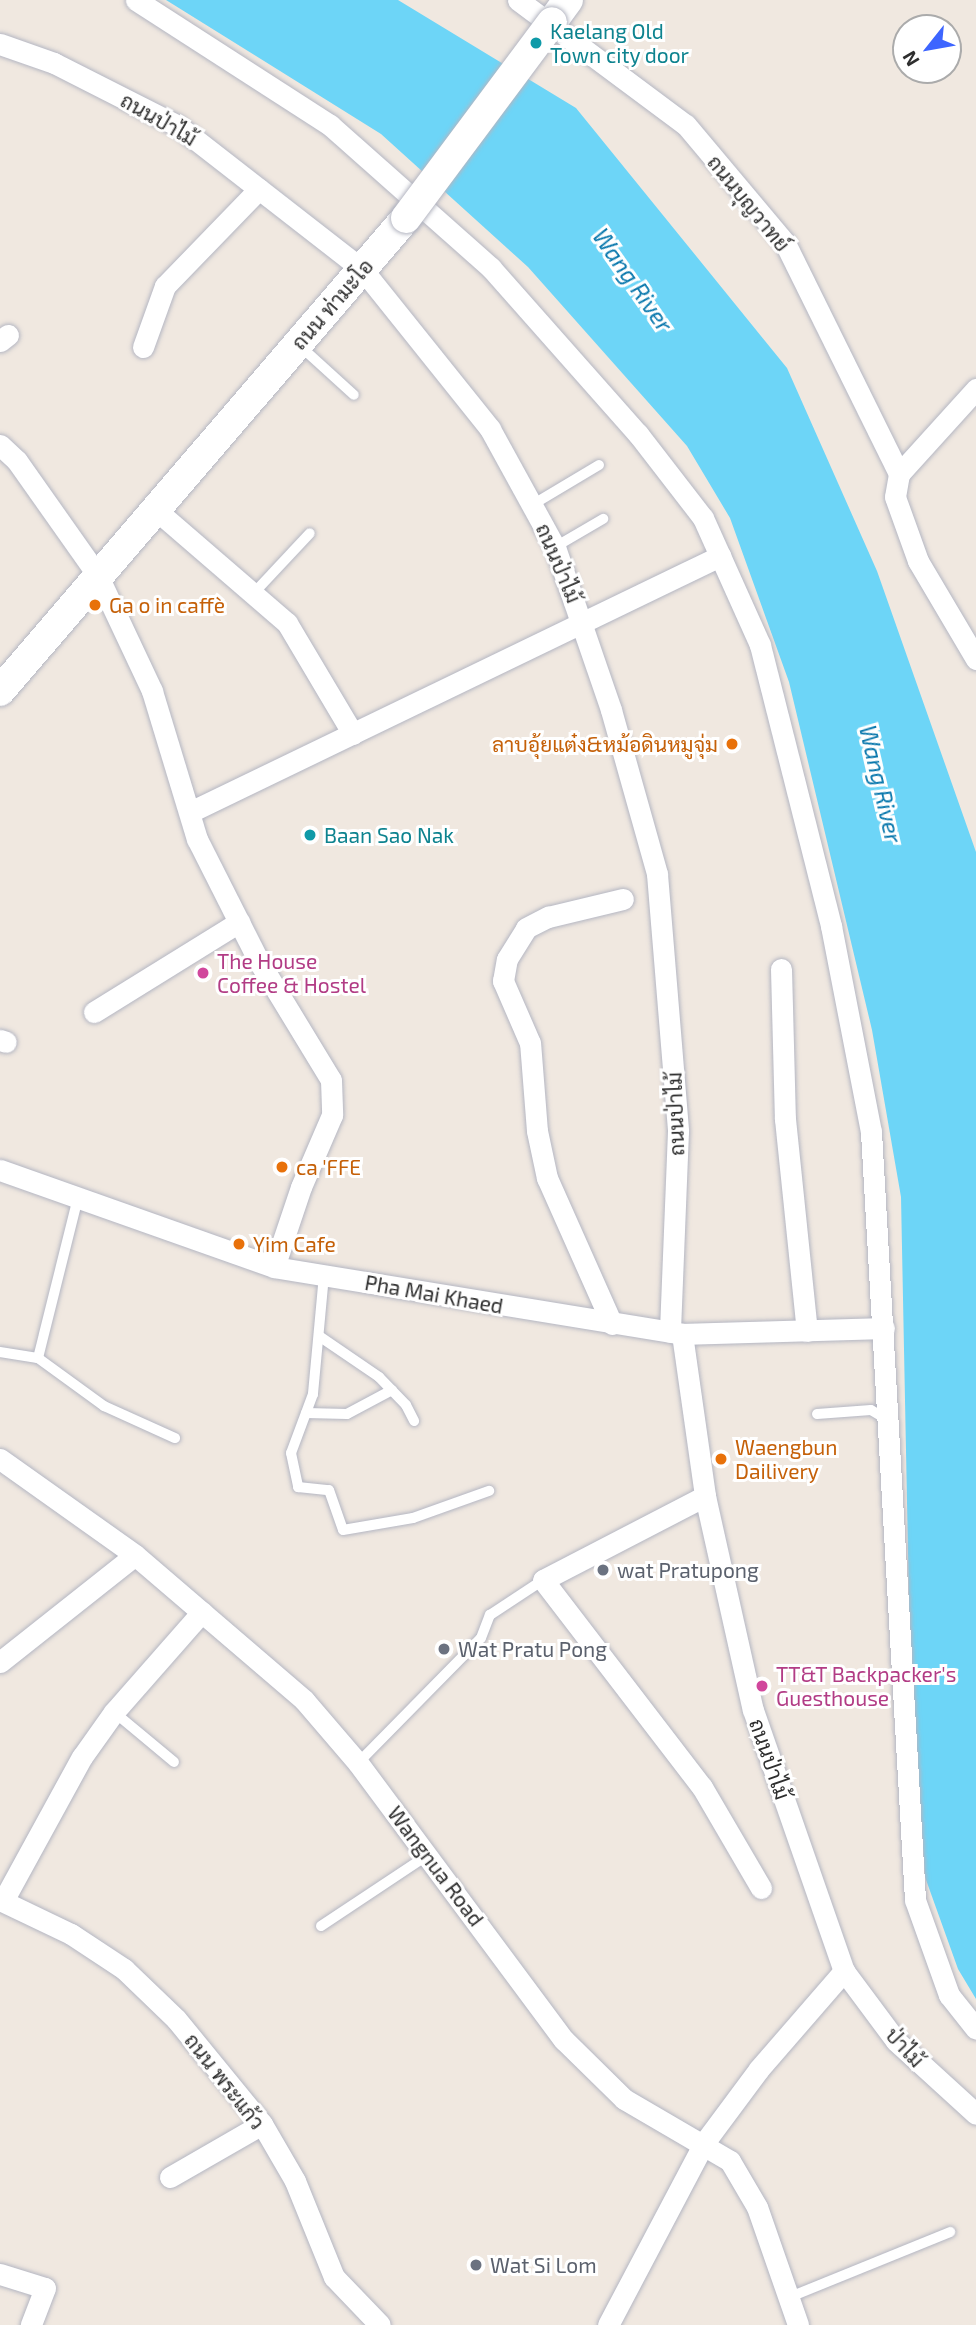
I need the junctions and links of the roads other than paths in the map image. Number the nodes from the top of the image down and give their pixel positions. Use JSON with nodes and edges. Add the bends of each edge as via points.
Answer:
{"nodes":[{"id":1,"x":136,"y":0,"type":"edge"},
{"id":2,"x":517,"y":0,"type":"edge"},
{"id":3,"x":560,"y":11,"type":"edge"},
{"id":4,"x":0,"y":44,"type":"edge"},
{"id":5,"x":259,"y":189,"type":"junction"},
{"id":6,"x":362,"y":269,"type":"junction"},
{"id":7,"x":298,"y":344,"type":"junction"},
{"id":8,"x":143,"y":348,"type":"dead end"},
{"id":9,"x":976,"y":389,"type":"edge"},
{"id":10,"x":354,"y":395,"type":"dead end"},
{"id":11,"x":0,"y":445,"type":"edge"},
{"id":12,"x":600,"y":465,"type":"dead end"},
{"id":13,"x":900,"y":474,"type":"junction"},
{"id":14,"x":532,"y":505,"type":"junction"},
{"id":15,"x":156,"y":510,"type":"junction"},
{"id":16,"x":603,"y":519,"type":"dead end"},
{"id":17,"x":310,"y":533,"type":"dead end"},
{"id":18,"x":555,"y":547,"type":"junction"},
{"id":19,"x":720,"y":556,"type":"junction"},
{"id":20,"x":99,"y":576,"type":"junction"},
{"id":21,"x":253,"y":594,"type":"junction"},
{"id":22,"x":582,"y":623,"type":"junction"},
{"id":23,"x":974,"y":651,"type":"edge"},
{"id":24,"x":0,"y":691,"type":"edge"},
{"id":25,"x":353,"y":734,"type":"junction"},
{"id":26,"x":190,"y":812,"type":"junction"},
{"id":27,"x":623,"y":899,"type":"dead end"},
{"id":28,"x":239,"y":922,"type":"junction"},
{"id":29,"x":781,"y":970,"type":"dead end"},
{"id":30,"x":94,"y":1012,"type":"dead end"},
{"id":31,"x":0,"y":1170,"type":"edge"},
{"id":32,"x":78,"y":1198,"type":"junction"},
{"id":33,"x":274,"y":1267,"type":"junction"},
{"id":34,"x":324,"y":1275,"type":"junction"},
{"id":35,"x":612,"y":1324,"type":"junction"},
{"id":36,"x":884,"y":1328,"type":"junction"},
{"id":37,"x":807,"y":1331,"type":"junction"},
{"id":38,"x":676,"y":1333,"type":"junction"},
{"id":39,"x":319,"y":1336,"type":"junction"},
{"id":40,"x":0,"y":1352,"type":"edge"},
{"id":41,"x":38,"y":1358,"type":"junction"},
{"id":42,"x":392,"y":1390,"type":"junction"},
{"id":43,"x":306,"y":1413,"type":"junction"},
{"id":44,"x":817,"y":1414,"type":"dead end"},
{"id":45,"x":414,"y":1421,"type":"dead end"},
{"id":46,"x":889,"y":1421,"type":"junction"},
{"id":47,"x":175,"y":1438,"type":"dead end"},
{"id":48,"x":0,"y":1459,"type":"edge"},
{"id":49,"x":489,"y":1491,"type":"dead end"},
{"id":50,"x":705,"y":1496,"type":"junction"},
{"id":51,"x":135,"y":1555,"type":"junction"},
{"id":52,"x":543,"y":1580,"type":"junction"},
{"id":53,"x":202,"y":1612,"type":"junction"},
{"id":54,"x":0,"y":1662,"type":"edge"},
{"id":55,"x":114,"y":1712,"type":"junction"},
{"id":56,"x":174,"y":1762,"type":"dead end"},
{"id":57,"x":358,"y":1763,"type":"junction"},
{"id":58,"x":428,"y":1855,"type":"junction"},
{"id":59,"x":761,"y":1888,"type":"dead end"},
{"id":60,"x":1,"y":1901,"type":"edge"},
{"id":61,"x":321,"y":1926,"type":"dead end"},
{"id":62,"x":844,"y":1971,"type":"junction"},
{"id":63,"x":976,"y":2029,"type":"edge"},
{"id":64,"x":976,"y":2114,"type":"edge"},
{"id":65,"x":262,"y":2124,"type":"junction"},
{"id":66,"x":704,"y":2143,"type":"junction"},
{"id":67,"x":170,"y":2177,"type":"dead end"},
{"id":68,"x":950,"y":2232,"type":"dead end"},
{"id":69,"x":0,"y":2274,"type":"edge"},
{"id":70,"x":790,"y":2297,"type":"junction"},
{"id":71,"x":31,"y":2325,"type":"edge"},
{"id":72,"x":380,"y":2325,"type":"edge"},
{"id":73,"x":608,"y":2325,"type":"edge"},
{"id":74,"x":798,"y":2325,"type":"edge"}],
"edges":[{"from":1,"to":19,"type":"street","via":[[288,95],[366,153],[491,268],[638,434],[703,518]]},
{"from":2,"to":3,"type":"street","name":"ถนนบุญวาทย์"},
{"from":3,"to":6,"type":"street","name":"ถนน ท่ามะโอ","bridge":true,"via":[[406,218]]},
{"from":3,"to":13,"type":"street","name":"ถนนบุญวาทย์","via":[[686,125],[769,223],[798,266]]},
{"from":4,"to":5,"type":"street","name":"ถนนป่าไม้","via":[[54,63],[178,126]]},
{"from":5,"to":6,"type":"street","name":"ถนนป่าไม้"},
{"from":5,"to":8,"type":"street","via":[[165,286]]},
{"from":6,"to":7,"type":"street","name":"ถนน ท่ามะโอ"},
{"from":6,"to":14,"type":"street","name":"ถนนป่าไม้","via":[[490,429]]},
{"from":7,"to":10,"type":"lane"},
{"from":7,"to":15,"type":"street","name":"ถนน ท่ามะโอ"},
{"from":9,"to":13,"type":"street"},
{"from":11,"to":20,"type":"street","via":[[17,461]]},
{"from":12,"to":14,"type":"lane"},
{"from":13,"to":23,"type":"street","via":[[895,497],[913,548]]},
{"from":14,"to":18,"type":"street","name":"ถนนป่าไม้"},
{"from":15,"to":20,"type":"street","name":"ถนน ท่ามะโอ"},
{"from":15,"to":21,"type":"street"},
{"from":16,"to":18,"type":"lane"},
{"from":17,"to":21,"type":"lane"},
{"from":18,"to":22,"type":"street","name":"ถนนป่าไม้"},
{"from":19,"to":22,"type":"street"},
{"from":19,"to":36,"type":"street","via":[[760,645],[831,926],[871,1132]]},
{"from":20,"to":24,"type":"street","name":"ถนน ท่ามะโอ"},
{"from":20,"to":26,"type":"street","via":[[152,691]]},
{"from":21,"to":25,"type":"street","via":[[287,624]]},
{"from":22,"to":25,"type":"street"},
{"from":22,"to":38,"type":"street","name":"ถนนป่าไม้","via":[[657,874],[678,1131]]},
{"from":25,"to":26,"type":"street"},
{"from":26,"to":28,"type":"street","via":[[197,839]]},
{"from":27,"to":35,"type":"street","via":[[548,917],[526,928],[507,959],[503,981],[530,1043],[537,1131],[547,1178]]},
{"from":28,"to":30,"type":"street"},
{"from":28,"to":33,"type":"street","via":[[331,1080],[332,1115],[301,1186]]},
{"from":29,"to":37,"type":"street","via":[[785,1119]]},
{"from":31,"to":32,"type":"street","name":"Pha Mai Khaed"},
{"from":32,"to":33,"type":"street","name":"Pha Mai Khaed"},
{"from":32,"to":41,"type":"lane"},
{"from":33,"to":34,"type":"street","name":"Pha Mai Khaed"},
{"from":34,"to":35,"type":"street","name":"Pha Mai Khaed"},
{"from":34,"to":39,"type":"lane"},
{"from":35,"to":38,"type":"street","name":"Pha Mai Khaed"},
{"from":36,"to":37,"type":"street","name":"Pha Mai Khaed"},
{"from":36,"to":46,"type":"street"},
{"from":37,"to":38,"type":"street","name":"Pha Mai Khaed"},
{"from":38,"to":50,"type":"street","name":"ถนนป่าไม้"},
{"from":39,"to":42,"type":"lane"},
{"from":39,"to":43,"type":"lane"},
{"from":40,"to":41,"type":"lane"},
{"from":41,"to":47,"type":"lane","via":[[104,1406]]},
{"from":42,"to":43,"type":"lane","via":[[347,1414]]},
{"from":42,"to":45,"type":"lane"},
{"from":43,"to":49,"type":"lane","via":[[291,1453],[295,1483],[303,1490],[329,1490],[343,1530],[413,1518]]},
{"from":44,"to":46,"type":"lane","via":[[871,1410]]},
{"from":46,"to":63,"type":"street","via":[[915,1900],[949,1996]]},
{"from":48,"to":51,"type":"street","name":"Wangnua Road"},
{"from":50,"to":52,"type":"street"},
{"from":50,"to":62,"type":"street","name":"ถนนป่าไม้","via":[[753,1710]]},
{"from":51,"to":53,"type":"street","name":"Wangnua Road"},
{"from":51,"to":54,"type":"street"},
{"from":52,"to":57,"type":"lane","via":[[490,1615],[481,1638]]},
{"from":52,"to":59,"type":"street","via":[[702,1787]]},
{"from":53,"to":55,"type":"street"},
{"from":53,"to":57,"type":"street","name":"Wangnua Road","via":[[304,1700]]},
{"from":55,"to":56,"type":"lane"},
{"from":55,"to":60,"type":"street","via":[[82,1757]]},
{"from":57,"to":58,"type":"street","name":"Wangnua Road"},
{"from":58,"to":61,"type":"lane"},
{"from":58,"to":66,"type":"street","name":"Wangnua Road","via":[[564,2040],[624,2099]]},
{"from":60,"to":65,"type":"street","name":"ถนน พระแก้ว","via":[[71,1934],[124,1969],[176,2019]]},
{"from":62,"to":64,"type":"street","name":"ป่าไม้","via":[[896,2041]]},
{"from":62,"to":66,"type":"street","via":[[758,2069]]},
{"from":65,"to":67,"type":"street"},
{"from":65,"to":72,"type":"street","name":"ถนน พระแก้ว","via":[[295,2181],[334,2277]]},
{"from":66,"to":70,"type":"street","name":"Wangnua Road","via":[[730,2161],[757,2207]]},
{"from":66,"to":73,"type":"street"},
{"from":68,"to":70,"type":"lane"},
{"from":69,"to":71,"type":"street","via":[[45,2288]]},
{"from":70,"to":74,"type":"street","name":"Wangnua Road"}]}
